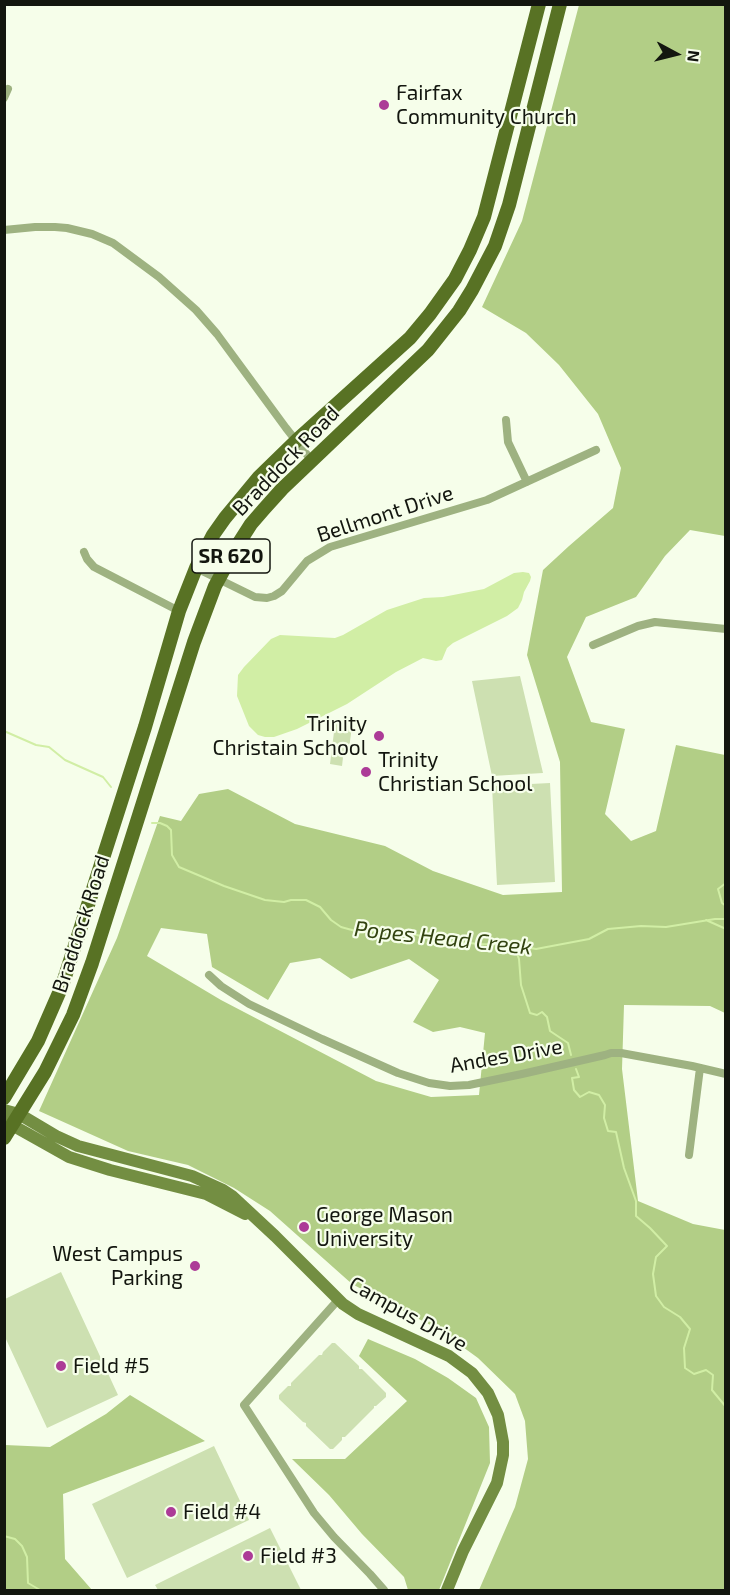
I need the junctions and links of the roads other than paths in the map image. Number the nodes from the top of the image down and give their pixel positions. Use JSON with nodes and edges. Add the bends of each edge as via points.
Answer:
{"nodes":[{"id":1,"x":539,"y":4,"type":"edge"},
{"id":2,"x":560,"y":4,"type":"edge"},
{"id":3,"x":4,"y":230,"type":"edge"},
{"id":4,"x":507,"y":420,"type":"dead end"},
{"id":5,"x":297,"y":440,"type":"junction"},
{"id":6,"x":596,"y":450,"type":"dead end"},
{"id":7,"x":312,"y":461,"type":"junction"},
{"id":8,"x":527,"y":482,"type":"junction"},
{"id":9,"x":84,"y":552,"type":"dead end"},
{"id":10,"x":196,"y":568,"type":"junction"},
{"id":11,"x":218,"y":579,"type":"junction"},
{"id":12,"x":179,"y":611,"type":"junction"},
{"id":13,"x":726,"y":628,"type":"edge"},
{"id":14,"x":593,"y":645,"type":"dead end"},
{"id":15,"x":209,"y":975,"type":"dead end"},
{"id":16,"x":700,"y":1068,"type":"junction"},
{"id":17,"x":726,"y":1074,"type":"edge"},
{"id":18,"x":4,"y":1098,"type":"edge"},
{"id":19,"x":4,"y":1110,"type":"edge"},
{"id":20,"x":12,"y":1118,"type":"edge"},
{"id":21,"x":4,"y":1138,"type":"edge"},
{"id":22,"x":689,"y":1155,"type":"dead end"},
{"id":23,"x":338,"y":1300,"type":"junction"},
{"id":24,"x":384,"y":1590,"type":"edge"},
{"id":25,"x":447,"y":1590,"type":"edge"}],
"edges":[{"from":1,"to":5,"type":"main road","name":"Braddock Road","number":"SR 620","via":[[484,217],[455,279],[410,338]]},
{"from":2,"to":7,"type":"main road","name":"Braddock Road","number":"SR 620","via":[[509,205],[484,270],[459,311],[428,350]]},
{"from":3,"to":5,"type":"street","via":[[80,230],[125,252],[196,310]]},
{"from":4,"to":8,"type":"street","via":[[508,442]]},
{"from":5,"to":7,"type":"street"},
{"from":5,"to":10,"type":"main road","name":"Braddock Road","number":"SR 620","via":[[238,502]]},
{"from":6,"to":8,"type":"street","name":"Bellmont Drive"},
{"from":7,"to":11,"type":"main road","name":"Braddock Road","number":"SR 620","via":[[251,524]]},
{"from":8,"to":11,"type":"street","name":"Bellmont Drive","via":[[487,500],[330,547],[307,561],[274,596],[255,597]]},
{"from":9,"to":12,"type":"street","via":[[94,567]]},
{"from":10,"to":11,"type":"street","name":"Bellmont Drive"},
{"from":10,"to":12,"type":"main road","name":"Braddock Road","number":"SR 620"},
{"from":11,"to":20,"type":"main road","name":"Braddock Road","number":"SR 620","via":[[83,988],[45,1072]]},
{"from":12,"to":18,"type":"main road","name":"Braddock Road","number":"SR 620","via":[[62,986],[38,1041]]},
{"from":13,"to":14,"type":"street","via":[[655,622]]},
{"from":15,"to":16,"type":"street","name":"Andes Drive","via":[[249,1004],[398,1073],[429,1083],[469,1085],[611,1053]]},
{"from":16,"to":17,"type":"street","name":"Andes Drive"},
{"from":16,"to":22,"type":"street"},
{"from":19,"to":20,"type":"street","name":"Campus Drive"},
{"from":20,"to":21,"type":"main road","name":"Braddock Road","number":"SR 620"},
{"from":20,"to":23,"type":"street","name":"Campus Drive","via":[[69,1157],[206,1194],[260,1222]]},
{"from":23,"to":24,"type":"street","via":[[244,1405],[314,1513]]},
{"from":23,"to":25,"type":"street","name":"Campus Drive","via":[[358,1314],[462,1364],[481,1383],[498,1415],[503,1448],[497,1483]]}]}
